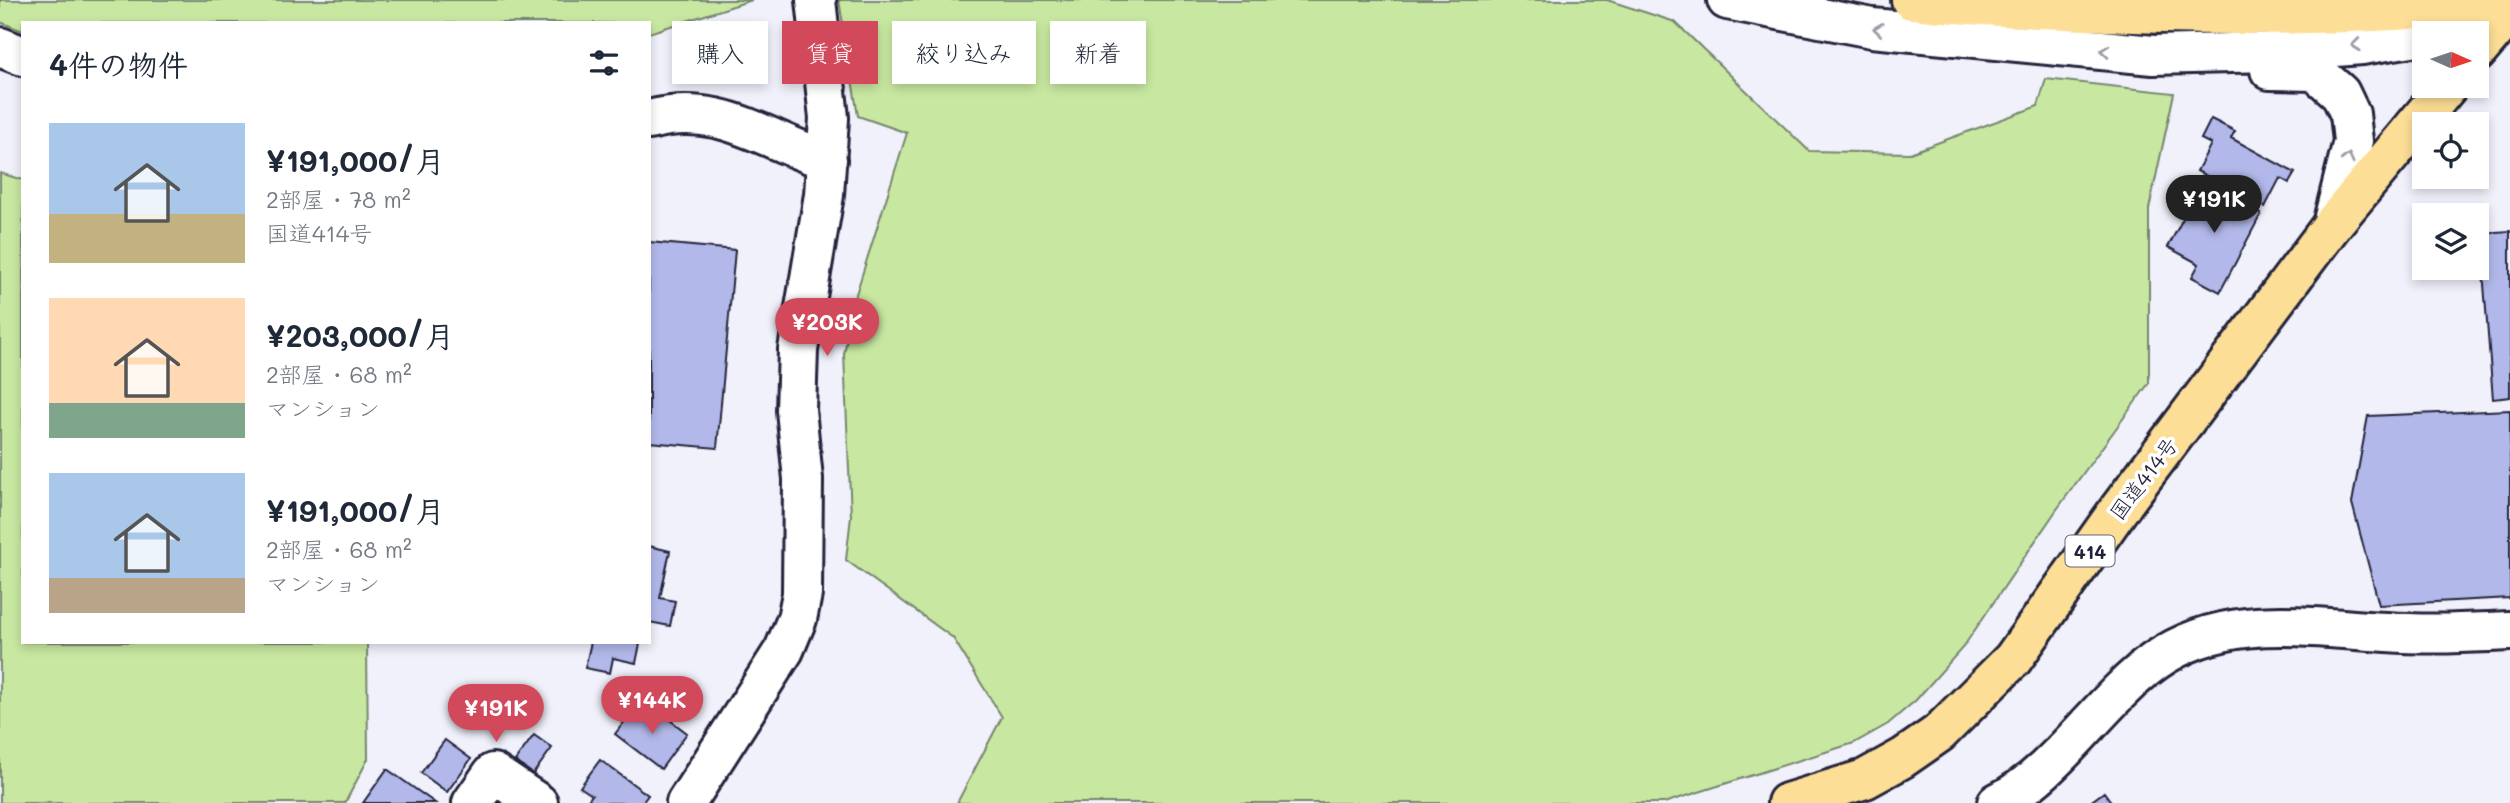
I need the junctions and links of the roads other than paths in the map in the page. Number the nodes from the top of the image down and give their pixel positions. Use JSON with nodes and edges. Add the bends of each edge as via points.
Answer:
{"nodes":[{"id":1,"x":816,"y":0,"type":"edge"},
{"id":2,"x":1727,"y":0,"type":"edge"},
{"id":3,"x":1911,"y":0,"type":"edge"},
{"id":4,"x":2501,"y":23,"type":"edge"},
{"id":5,"x":2412,"y":37,"type":"edge"},
{"id":6,"x":0,"y":47,"type":"edge"},
{"id":7,"x":21,"y":55,"type":"edge"},
{"id":8,"x":2153,"y":55,"type":"junction"},
{"id":9,"x":2438,"y":98,"type":"edge"},
{"id":10,"x":651,"y":119,"type":"edge"},
{"id":11,"x":827,"y":160,"type":"junction"},
{"id":12,"x":2332,"y":225,"type":"junction"},
{"id":13,"x":2510,"y":631,"type":"edge"},
{"id":14,"x":472,"y":803,"type":"edge"},
{"id":15,"x":538,"y":803,"type":"edge"},
{"id":16,"x":686,"y":803,"type":"edge"},
{"id":17,"x":1787,"y":803,"type":"edge"},
{"id":18,"x":1997,"y":803,"type":"edge"}],
"edges":[{"from":1,"to":11,"type":"street","via":[[829,118]]},
{"from":8,"to":2,"type":"street","one_way":true,"via":[[1872,28]]},
{"from":3,"to":4,"type":"highway","via":[[2171,14],[2430,10]]},
{"from":5,"to":8,"type":"street","one_way":true,"via":[[2296,50]]},
{"from":6,"to":7,"type":"street"},
{"from":12,"to":8,"type":"street","one_way":true,"via":[[2353,141],[2350,114],[2328,80],[2315,71],[2252,70]]},
{"from":9,"to":12,"type":"highway","name":"国道414号","number":"414"},
{"from":10,"to":11,"type":"street","via":[[700,113]]},
{"from":11,"to":16,"type":"street","via":[[798,350],[802,594],[784,650]]},
{"from":12,"to":17,"type":"highway","name":"国道414号","number":"414","via":[[2013,659],[1981,694],[1939,733],[1894,763],[1865,779]]},
{"from":13,"to":18,"type":"street","via":[[2446,634],[2314,625],[2225,630],[2198,638],[2156,660],[2120,689],[2050,764]]},
{"from":14,"to":15,"type":"street","via":[[493,773]]}]}
